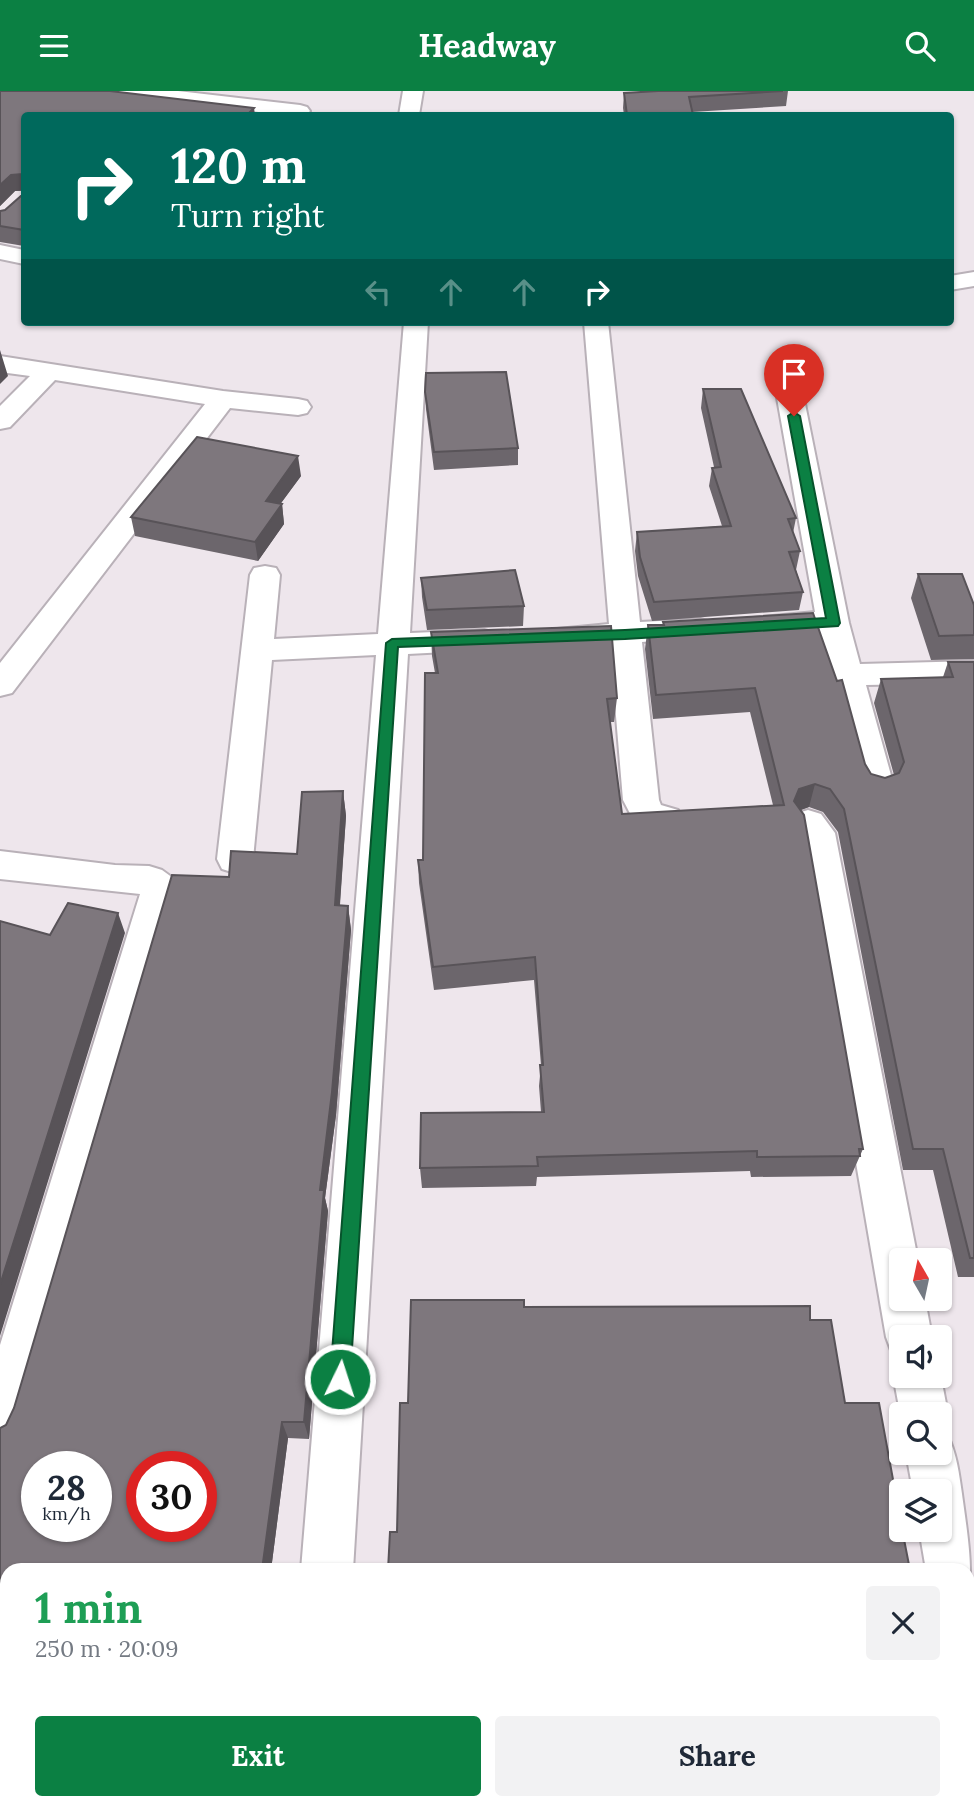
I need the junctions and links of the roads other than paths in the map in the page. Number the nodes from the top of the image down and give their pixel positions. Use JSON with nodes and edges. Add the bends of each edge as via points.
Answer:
{"nodes":[{"id":1,"x":413,"y":91,"type":"edge"},
{"id":2,"x":134,"y":97,"type":"edge"},
{"id":3,"x":299,"y":112,"type":"edge"},
{"id":4,"x":410,"y":112,"type":"edge"},
{"id":5,"x":0,"y":252,"type":"edge"},
{"id":6,"x":21,"y":256,"type":"edge"},
{"id":7,"x":974,"y":279,"type":"edge"},
{"id":8,"x":954,"y":282,"type":"edge"},
{"id":9,"x":416,"y":326,"type":"edge"},
{"id":10,"x":596,"y":326,"type":"edge"},
{"id":11,"x":0,"y":364,"type":"edge"},
{"id":12,"x":784,"y":364,"type":"dead end"},
{"id":13,"x":49,"y":372,"type":"junction"},
{"id":14,"x":223,"y":399,"type":"junction"},
{"id":15,"x":298,"y":407,"type":"dead end"},
{"id":16,"x":0,"y":421,"type":"edge"},
{"id":17,"x":265,"y":575,"type":"dead end"},
{"id":18,"x":833,"y":623,"type":"junction"},
{"id":19,"x":625,"y":635,"type":"junction"},
{"id":20,"x":392,"y":643,"type":"junction"},
{"id":21,"x":259,"y":650,"type":"junction"},
{"id":22,"x":974,"y":672,"type":"edge"},
{"id":23,"x":846,"y":675,"type":"junction"},
{"id":24,"x":0,"y":685,"type":"edge"},
{"id":25,"x":877,"y":786,"type":"edge"},
{"id":26,"x":665,"y":819,"type":"edge"},
{"id":27,"x":808,"y":823,"type":"edge"},
{"id":28,"x":235,"y":859,"type":"edge"},
{"id":29,"x":0,"y":865,"type":"edge"},
{"id":30,"x":893,"y":1248,"type":"edge"},
{"id":31,"x":0,"y":1425,"type":"edge"},
{"id":32,"x":947,"y":1542,"type":"edge"},
{"id":33,"x":327,"y":1563,"type":"edge"},
{"id":34,"x":951,"y":1563,"type":"edge"}],
"edges":[{"from":1,"to":4,"type":"street"},
{"from":2,"to":3,"type":"street"},
{"from":5,"to":6,"type":"street"},
{"from":7,"to":8,"type":"street"},
{"from":9,"to":20,"type":"street"},
{"from":10,"to":19,"type":"street"},
{"from":11,"to":13,"type":"street"},
{"from":12,"to":18,"type":"street"},
{"from":13,"to":14,"type":"street"},
{"from":13,"to":16,"type":"street"},
{"from":14,"to":15,"type":"street"},
{"from":14,"to":24,"type":"street"},
{"from":17,"to":21,"type":"street"},
{"from":18,"to":19,"type":"street"},
{"from":18,"to":23,"type":"street"},
{"from":19,"to":20,"type":"street"},
{"from":19,"to":26,"type":"street","via":[[641,800],[648,814]]},
{"from":20,"to":21,"type":"street"},
{"from":20,"to":33,"type":"street"},
{"from":21,"to":28,"type":"street"},
{"from":22,"to":23,"type":"street"},
{"from":23,"to":25,"type":"street"},
{"from":27,"to":30,"type":"street","via":[[817,833]]},
{"from":29,"to":31,"type":"street","via":[[149,880],[160,888]]},
{"from":32,"to":34,"type":"street"}]}
